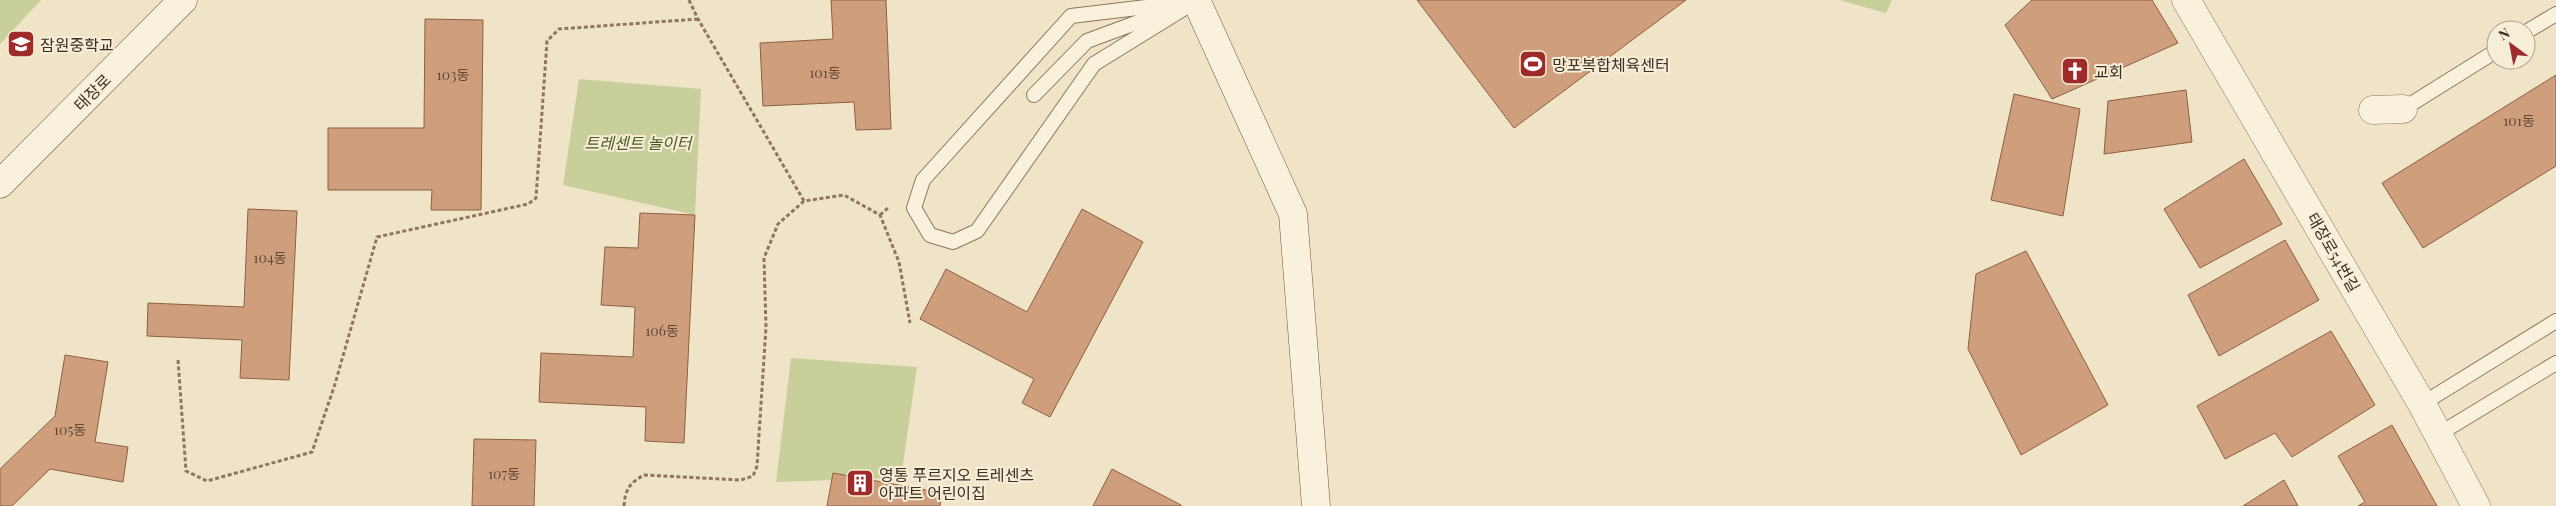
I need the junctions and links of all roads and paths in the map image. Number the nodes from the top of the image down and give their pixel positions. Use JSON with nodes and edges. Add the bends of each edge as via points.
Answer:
{"nodes":[{"id":1,"x":183,"y":0,"type":"edge"},
{"id":2,"x":689,"y":0,"type":"edge"},
{"id":3,"x":1196,"y":0,"type":"edge"},
{"id":4,"x":2186,"y":0,"type":"edge"},
{"id":5,"x":2556,"y":14,"type":"edge"},
{"id":6,"x":698,"y":19,"type":"junction"},
{"id":7,"x":2536,"y":26,"type":"edge"},
{"id":8,"x":2486,"y":57,"type":"edge"},
{"id":9,"x":1034,"y":95,"type":"dead end"},
{"id":10,"x":2403,"y":109,"type":"joint"},
{"id":11,"x":2373,"y":110,"type":"dead end"},
{"id":12,"x":0,"y":184,"type":"edge"},
{"id":13,"x":804,"y":201,"type":"junction"},
{"id":14,"x":2556,"y":320,"type":"edge"},
{"id":15,"x":910,"y":323,"type":"dead end"},
{"id":16,"x":178,"y":360,"type":"dead end"},
{"id":17,"x":2556,"y":363,"type":"edge"},
{"id":18,"x":2422,"y":404,"type":"junction"},
{"id":19,"x":2439,"y":434,"type":"junction"},
{"id":20,"x":624,"y":506,"type":"edge"},
{"id":21,"x":1316,"y":506,"type":"edge"},
{"id":22,"x":2476,"y":506,"type":"edge"}],
"edges":[{"from":1,"to":12,"type":"street","name":"태장로"},
{"from":2,"to":6,"type":"path"},
{"from":3,"to":3,"type":"lane","via":[[1071,16],[923,180],[914,208],[930,235],[953,242],[977,231],[1094,64]]},
{"from":3,"to":9,"type":"lane","via":[[1087,41]]},
{"from":3,"to":21,"type":"street","via":[[1293,214]]},
{"from":4,"to":18,"type":"street","name":"태장로54번길"},
{"from":5,"to":7,"type":"lane"},
{"from":6,"to":13,"type":"path"},
{"from":6,"to":16,"type":"path","via":[[559,29],[547,41],[536,198],[528,204],[377,237],[312,452],[206,481],[186,470]]},
{"from":8,"to":10,"type":"lane"},
{"from":10,"to":11,"type":"street"},
{"from":13,"to":15,"type":"path","via":[[844,195],[880,215],[899,262]]},
{"from":13,"to":20,"type":"path","via":[[778,224],[764,258],[766,327],[757,466],[753,476],[741,480],[644,475],[625,491]]},
{"from":14,"to":18,"type":"lane"},
{"from":17,"to":19,"type":"lane"},
{"from":18,"to":19,"type":"street","name":"태장로54번길"},
{"from":19,"to":22,"type":"street","name":"태장로54번길"}]}
